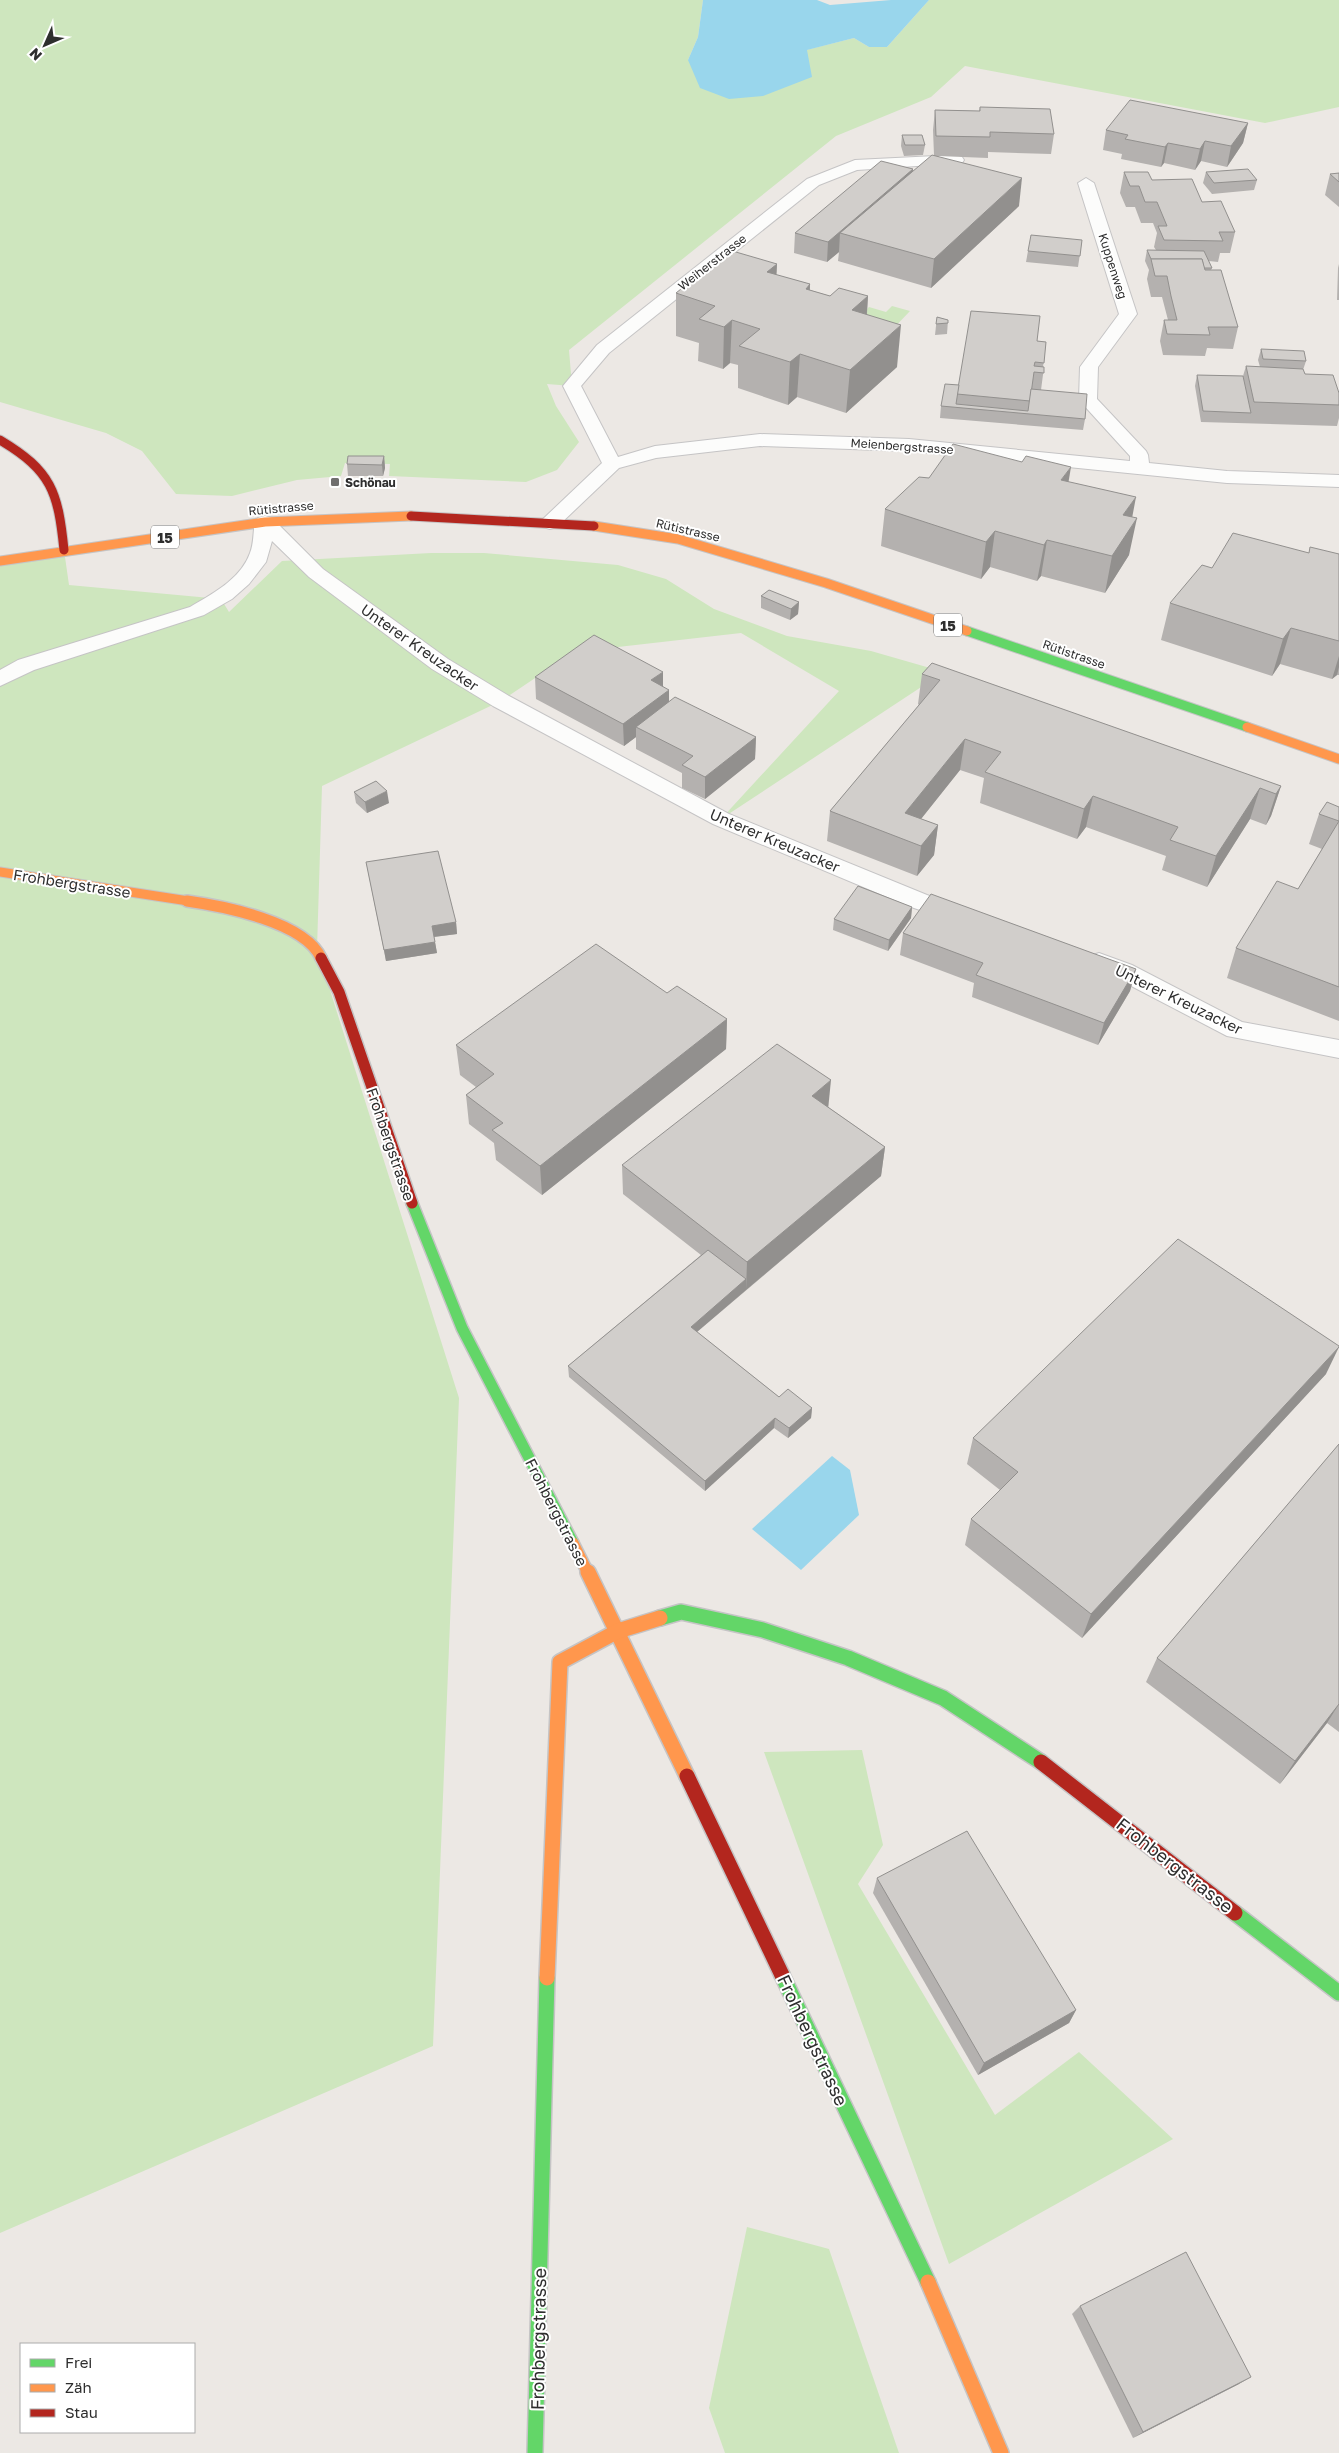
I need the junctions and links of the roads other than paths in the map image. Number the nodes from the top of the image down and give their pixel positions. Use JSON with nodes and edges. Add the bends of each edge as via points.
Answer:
{"nodes":[{"id":1,"x":956,"y":160,"type":"edge"},
{"id":2,"x":1086,"y":183,"type":"dead end"},
{"id":3,"x":0,"y":440,"type":"edge"},
{"id":4,"x":612,"y":464,"type":"junction"},
{"id":5,"x":1139,"y":469,"type":"junction"},
{"id":6,"x":1339,"y":481,"type":"edge"},
{"id":7,"x":265,"y":522,"type":"junction"},
{"id":8,"x":550,"y":523,"type":"junction"},
{"id":9,"x":64,"y":550,"type":"junction"},
{"id":10,"x":0,"y":561,"type":"edge"},
{"id":11,"x":0,"y":680,"type":"edge"},
{"id":12,"x":1339,"y":759,"type":"edge"},
{"id":13,"x":0,"y":872,"type":"edge"},
{"id":14,"x":975,"y":920,"type":"edge"},
{"id":15,"x":1077,"y":955,"type":"edge"},
{"id":16,"x":1339,"y":1049,"type":"edge"},
{"id":17,"x":618,"y":1631,"type":"junction"},
{"id":18,"x":1339,"y":1993,"type":"edge"},
{"id":19,"x":535,"y":2453,"type":"edge"},
{"id":20,"x":1001,"y":2453,"type":"edge"}],
"edges":[{"from":1,"to":4,"type":"street","name":"Weiherstrasse","via":[[855,164],[814,182],[603,349],[572,386]]},
{"from":2,"to":5,"type":"street","name":"Kuppenweg","via":[[1128,314],[1089,367],[1088,400],[1139,455]]},
{"from":3,"to":9,"type":"street","via":[[15,448],[45,475],[57,498]]},
{"from":4,"to":5,"type":"street","name":"Meienbergstrasse","via":[[655,452],[760,440],[909,445]]},
{"from":4,"to":8,"type":"street","name":"Meienbergstrasse"},
{"from":5,"to":6,"type":"street","name":"Meienbergstrasse","via":[[1227,477]]},
{"from":7,"to":8,"type":"street","name":"Rütistrasse","number":"15","via":[[424,515]]},
{"from":7,"to":9,"type":"street","name":"Rütistrasse","number":"15"},
{"from":7,"to":11,"type":"street","via":[[259,554],[243,578],[221,599],[197,611],[26,665]]},
{"from":7,"to":14,"type":"street","name":"Unterer Kreuzacker","via":[[316,573],[440,664],[501,701],[721,819],[919,901]]},
{"from":8,"to":12,"type":"street","name":"Rütistrasse","number":"15","via":[[588,525],[678,539],[826,583]]},
{"from":9,"to":10,"type":"street","name":"Rütistrasse","number":"15"},
{"from":13,"to":17,"type":"street","name":"Frohbergstrasse","via":[[254,914],[287,929],[317,949],[339,992],[414,1210],[462,1328]]},
{"from":15,"to":16,"type":"street","name":"Unterer Kreuzacker","via":[[1124,971],[1236,1030]]},
{"from":17,"to":18,"type":"street","name":"Frohbergstrasse","via":[[681,1612],[762,1630],[848,1658],[943,1698],[1038,1760]]},
{"from":17,"to":19,"type":"street","name":"Frohbergstrasse","via":[[560,1662],[547,1983]]},
{"from":17,"to":20,"type":"street","name":"Frohbergstrasse","via":[[917,2257]]}]}
